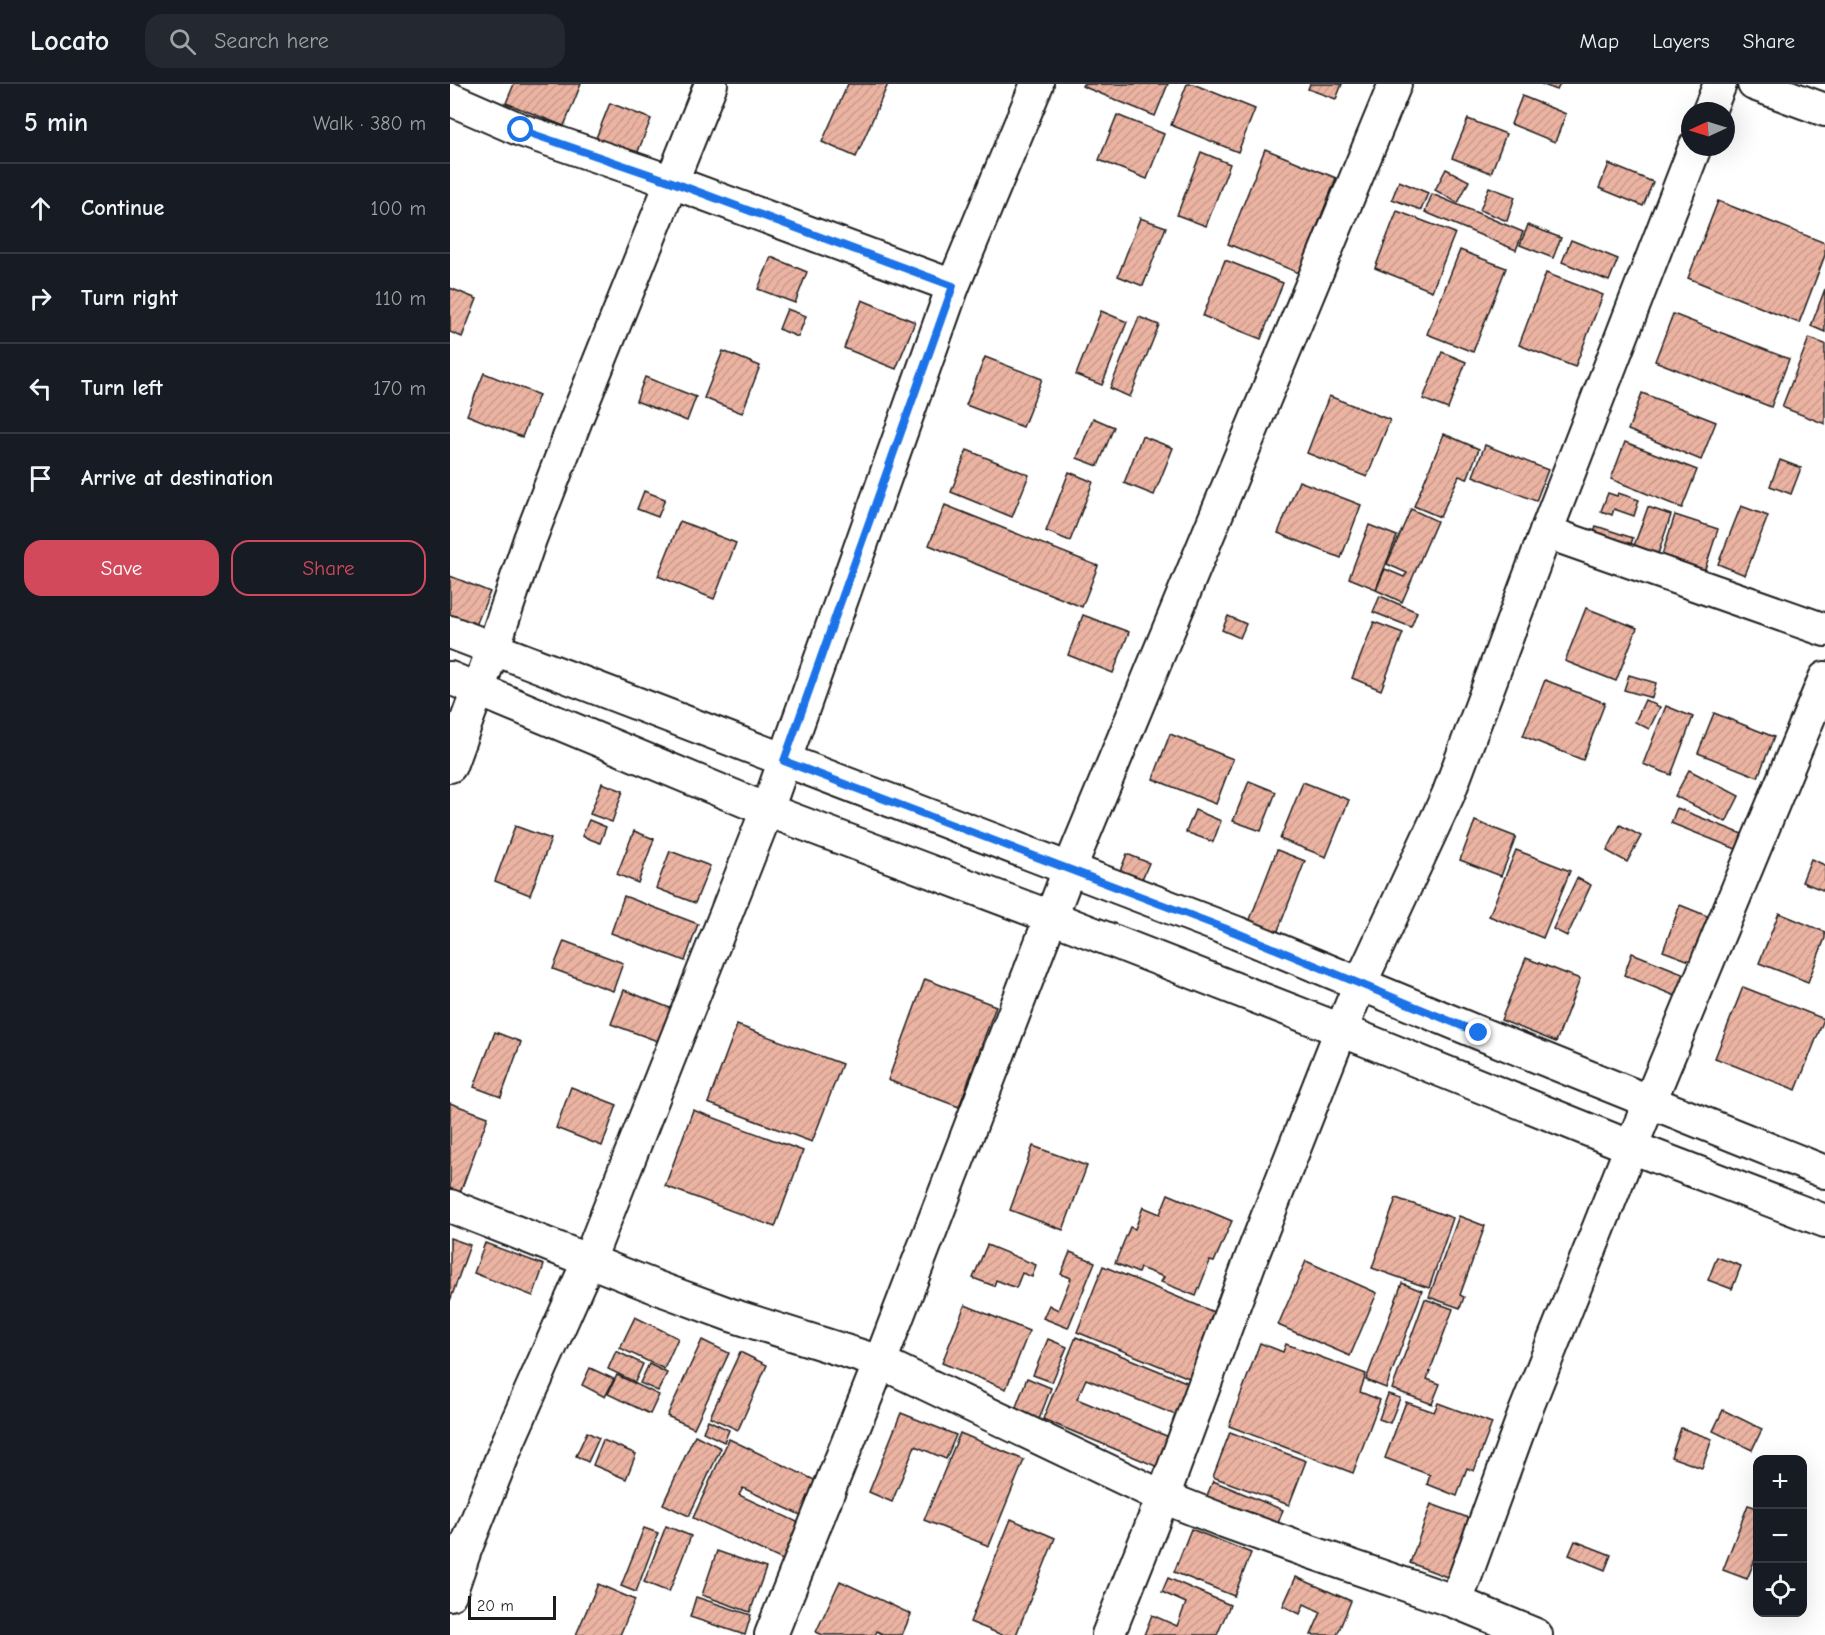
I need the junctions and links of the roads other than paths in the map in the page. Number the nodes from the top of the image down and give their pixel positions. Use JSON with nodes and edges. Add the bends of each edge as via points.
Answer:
{"nodes":[{"id":1,"x":711,"y":84,"type":"edge"},
{"id":2,"x":1036,"y":84,"type":"edge"},
{"id":3,"x":1395,"y":84,"type":"edge"},
{"id":4,"x":1719,"y":84,"type":"edge"},
{"id":5,"x":1754,"y":84,"type":"edge"},
{"id":6,"x":450,"y":99,"type":"edge"},
{"id":7,"x":1712,"y":102,"type":"edge"},
{"id":8,"x":1825,"y":110,"type":"edge"},
{"id":9,"x":1692,"y":156,"type":"edge"},
{"id":10,"x":672,"y":182,"type":"junction"},
{"id":11,"x":953,"y":286,"type":"junction"},
{"id":12,"x":1546,"y":532,"type":"junction"},
{"id":13,"x":1825,"y":630,"type":"edge"},
{"id":14,"x":450,"y":632,"type":"edge"},
{"id":15,"x":493,"y":649,"type":"junction"},
{"id":16,"x":450,"y":678,"type":"edge"},
{"id":17,"x":1825,"y":678,"type":"edge"},
{"id":18,"x":478,"y":689,"type":"junction"},
{"id":19,"x":784,"y":761,"type":"junction"},
{"id":20,"x":450,"y":766,"type":"edge"},
{"id":21,"x":767,"y":810,"type":"junction"},
{"id":22,"x":1069,"y":870,"type":"junction"},
{"id":23,"x":1051,"y":917,"type":"junction"},
{"id":24,"x":1360,"y":984,"type":"junction"},
{"id":25,"x":1341,"y":1030,"type":"junction"},
{"id":26,"x":1650,"y":1101,"type":"junction"},
{"id":27,"x":1631,"y":1147,"type":"junction"},
{"id":28,"x":1825,"y":1172,"type":"edge"},
{"id":29,"x":450,"y":1206,"type":"edge"},
{"id":30,"x":1825,"y":1221,"type":"edge"},
{"id":31,"x":589,"y":1260,"type":"junction"},
{"id":32,"x":880,"y":1362,"type":"junction"},
{"id":33,"x":1163,"y":1497,"type":"junction"},
{"id":34,"x":450,"y":1594,"type":"edge"},
{"id":35,"x":1456,"y":1602,"type":"junction"},
{"id":36,"x":771,"y":1635,"type":"edge"},
{"id":37,"x":1108,"y":1635,"type":"edge"},
{"id":38,"x":1536,"y":1635,"type":"edge"}],
"edges":[{"from":1,"to":10,"type":"street"},
{"from":2,"to":11,"type":"street"},
{"from":3,"to":22,"type":"street"},
{"from":4,"to":7,"type":"street"},
{"from":5,"to":8,"type":"street"},
{"from":6,"to":10,"type":"street","via":[[521,130]]},
{"from":9,"to":12,"type":"street"},
{"from":10,"to":11,"type":"street"},
{"from":10,"to":15,"type":"street","via":[[530,539]]},
{"from":11,"to":19,"type":"street"},
{"from":12,"to":13,"type":"street"},
{"from":12,"to":24,"type":"street","via":[[1448,795]]},
{"from":14,"to":15,"type":"street"},
{"from":15,"to":18,"type":"street"},
{"from":15,"to":19,"type":"street"},
{"from":16,"to":18,"type":"street"},
{"from":17,"to":26,"type":"street"},
{"from":18,"to":20,"type":"street"},
{"from":18,"to":21,"type":"street"},
{"from":19,"to":21,"type":"street"},
{"from":19,"to":22,"type":"street"},
{"from":21,"to":23,"type":"street"},
{"from":21,"to":31,"type":"street"},
{"from":22,"to":23,"type":"street"},
{"from":22,"to":24,"type":"street"},
{"from":23,"to":25,"type":"street"},
{"from":23,"to":32,"type":"street"},
{"from":24,"to":25,"type":"street"},
{"from":24,"to":26,"type":"street"},
{"from":25,"to":27,"type":"street"},
{"from":25,"to":33,"type":"street","via":[[1235,1298]]},
{"from":26,"to":27,"type":"street"},
{"from":26,"to":28,"type":"street"},
{"from":27,"to":30,"type":"street"},
{"from":27,"to":35,"type":"street","via":[[1524,1415]]},
{"from":29,"to":31,"type":"street"},
{"from":31,"to":32,"type":"street","via":[[731,1315]]},
{"from":31,"to":34,"type":"street","via":[[509,1440]]},
{"from":32,"to":33,"type":"street"},
{"from":32,"to":36,"type":"street"},
{"from":33,"to":35,"type":"street"},
{"from":33,"to":37,"type":"street"},
{"from":35,"to":38,"type":"street"}]}
